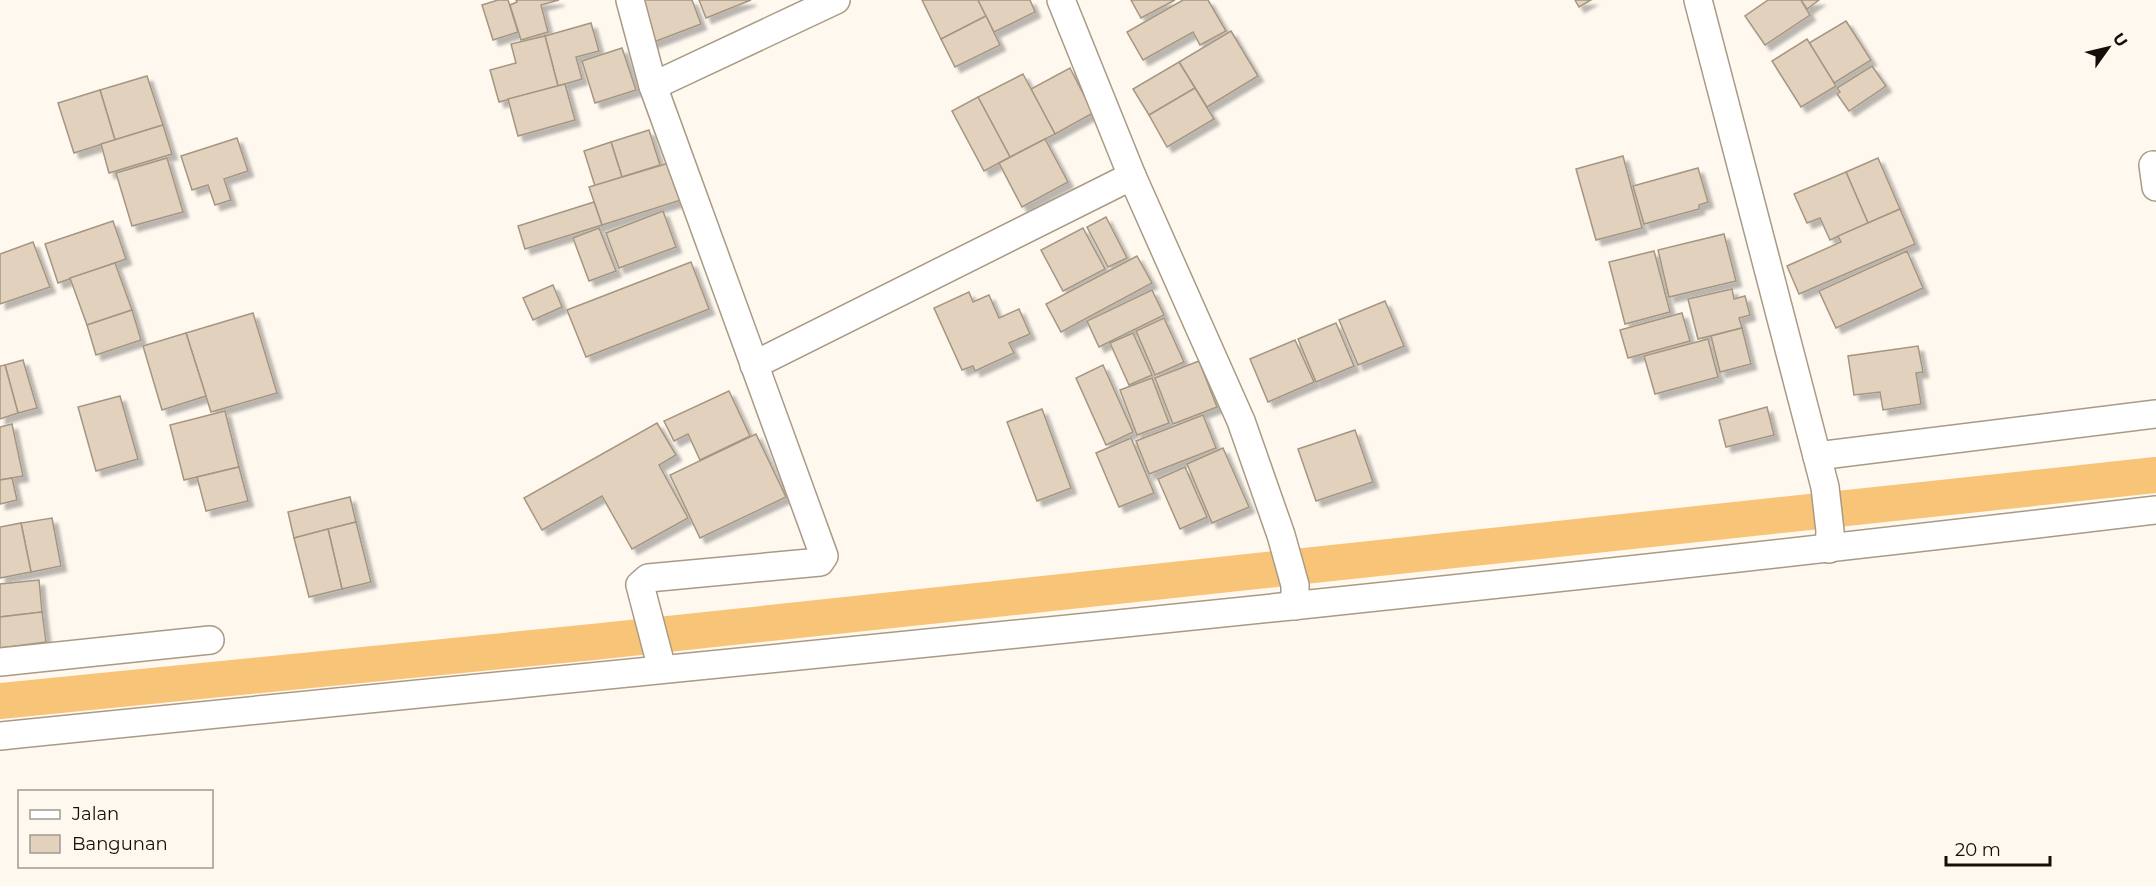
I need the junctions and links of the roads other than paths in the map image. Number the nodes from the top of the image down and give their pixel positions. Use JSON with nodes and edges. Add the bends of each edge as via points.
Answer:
{"nodes":[{"id":1,"x":630,"y":0,"type":"edge"},
{"id":2,"x":836,"y":0,"type":"edge"},
{"id":3,"x":1061,"y":0,"type":"edge"},
{"id":4,"x":1698,"y":0,"type":"edge"},
{"id":5,"x":653,"y":86,"type":"junction"},
{"id":6,"x":1132,"y":176,"type":"junction"},
{"id":7,"x":754,"y":365,"type":"junction"},
{"id":8,"x":2156,"y":414,"type":"edge"},
{"id":9,"x":1817,"y":456,"type":"junction"},
{"id":10,"x":2156,"y":510,"type":"edge"},
{"id":11,"x":1830,"y":540,"type":"junction"},
{"id":12,"x":1295,"y":596,"type":"junction"},
{"id":13,"x":210,"y":640,"type":"dead end"},
{"id":14,"x":659,"y":658,"type":"junction"},
{"id":15,"x":0,"y":662,"type":"edge"},
{"id":16,"x":0,"y":736,"type":"edge"}],
"edges":[{"from":1,"to":5,"type":"street"},
{"from":2,"to":5,"type":"street"},
{"from":3,"to":6,"type":"street"},
{"from":4,"to":9,"type":"street"},
{"from":5,"to":7,"type":"street"},
{"from":6,"to":7,"type":"street"},
{"from":6,"to":12,"type":"street","via":[[1241,421],[1281,535]]},
{"from":7,"to":14,"type":"street","via":[[823,560],[648,578],[640,585]]},
{"from":8,"to":9,"type":"street"},
{"from":9,"to":11,"type":"street","via":[[1825,487]]},
{"from":10,"to":11,"type":"street"},
{"from":11,"to":12,"type":"street"},
{"from":12,"to":14,"type":"street"},
{"from":13,"to":15,"type":"street"},
{"from":14,"to":16,"type":"street"}]}
